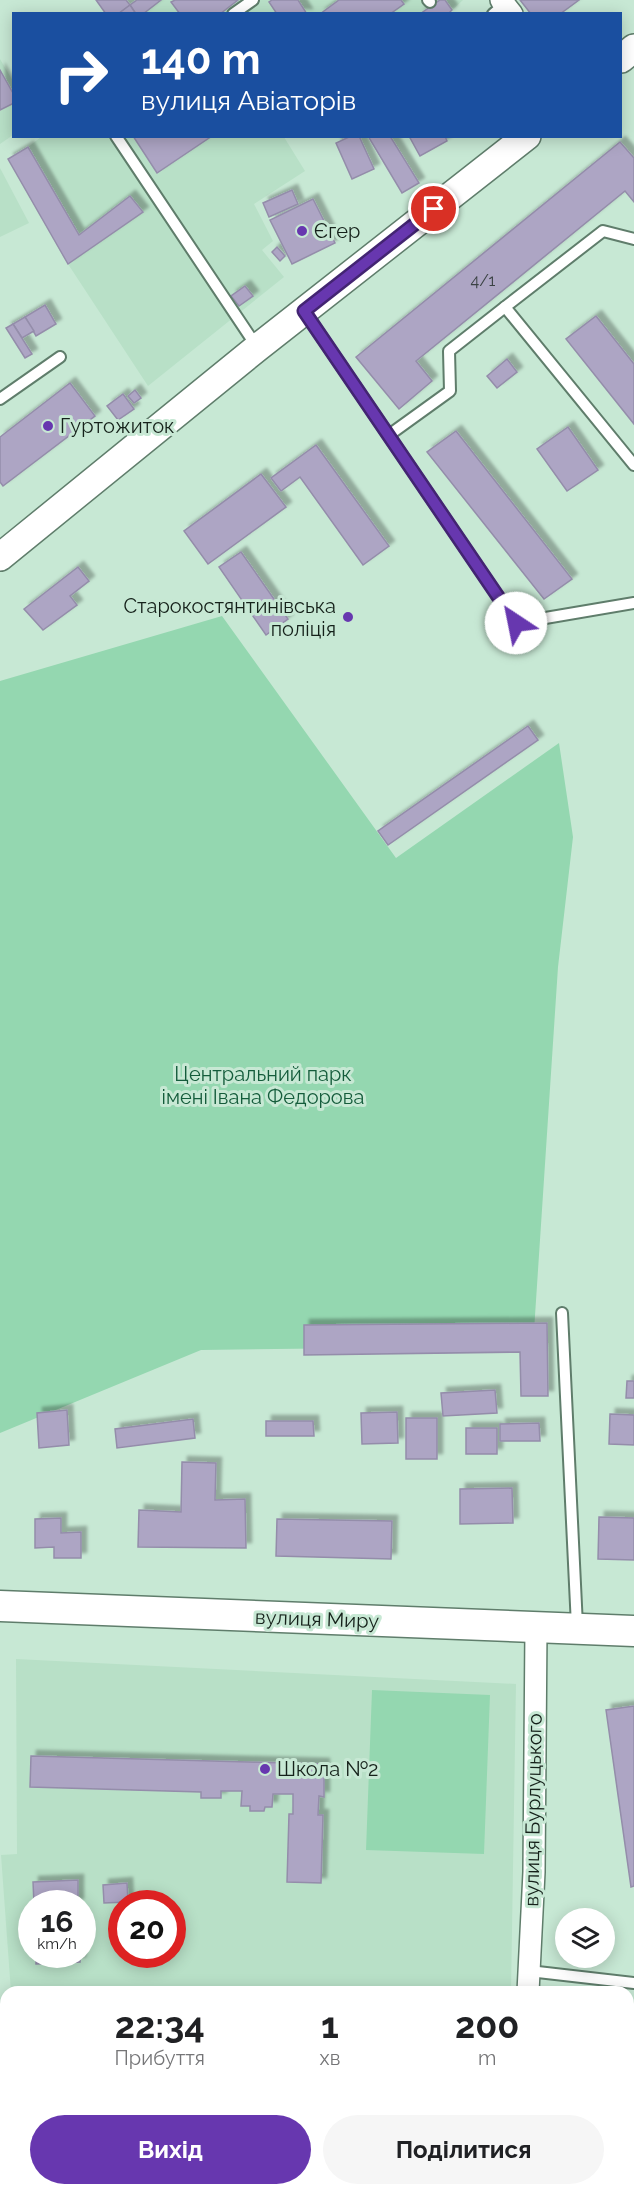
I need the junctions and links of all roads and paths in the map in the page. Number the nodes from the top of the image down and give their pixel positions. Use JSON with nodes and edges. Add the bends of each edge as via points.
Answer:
{"nodes":[{"id":1,"x":253,"y":0,"type":"edge"},
{"id":2,"x":236,"y":12,"type":"edge"},
{"id":3,"x":117,"y":138,"type":"edge"},
{"id":4,"x":524,"y":138,"type":"edge"},
{"id":5,"x":634,"y":239,"type":"edge"},
{"id":6,"x":505,"y":307,"type":"junction"},
{"id":7,"x":304,"y":311,"type":"junction"},
{"id":8,"x":257,"y":348,"type":"junction"},
{"id":9,"x":60,"y":357,"type":"dead end"},
{"id":10,"x":0,"y":399,"type":"edge"},
{"id":11,"x":389,"y":435,"type":"junction"},
{"id":12,"x":634,"y":465,"type":"edge"},
{"id":13,"x":0,"y":557,"type":"edge"},
{"id":14,"x":634,"y":603,"type":"edge"},
{"id":15,"x":562,"y":1313,"type":"dead end"},
{"id":16,"x":0,"y":1606,"type":"edge"},
{"id":17,"x":536,"y":1628,"type":"junction"},
{"id":18,"x":577,"y":1629,"type":"junction"},
{"id":19,"x":634,"y":1631,"type":"edge"},
{"id":20,"x":528,"y":1982,"type":"edge"},
{"id":21,"x":634,"y":1983,"type":"edge"},
{"id":22,"x":611,"y":1986,"type":"edge"}],
"edges":[{"from":1,"to":2,"type":"lane"},
{"from":3,"to":8,"type":"lane"},
{"from":4,"to":7,"type":"street"},
{"from":5,"to":6,"type":"lane","via":[[603,231]]},
{"from":6,"to":11,"type":"lane","via":[[449,351],[450,391]]},
{"from":6,"to":12,"type":"lane"},
{"from":7,"to":8,"type":"street"},
{"from":7,"to":11,"type":"lane"},
{"from":8,"to":13,"type":"street"},
{"from":9,"to":10,"type":"lane"},
{"from":11,"to":14,"type":"lane","via":[[516,623]]},
{"from":15,"to":18,"type":"lane"},
{"from":16,"to":17,"type":"main road","name":"вулиця Миру"},
{"from":17,"to":18,"type":"main road","name":"вулиця Миру"},
{"from":17,"to":20,"type":"street","name":"вулиця Бурлуцького","via":[[534,1872]]},
{"from":18,"to":19,"type":"main road","name":"вулиця Миру"},
{"from":20,"to":22,"type":"lane"},
{"from":21,"to":22,"type":"lane"}]}
